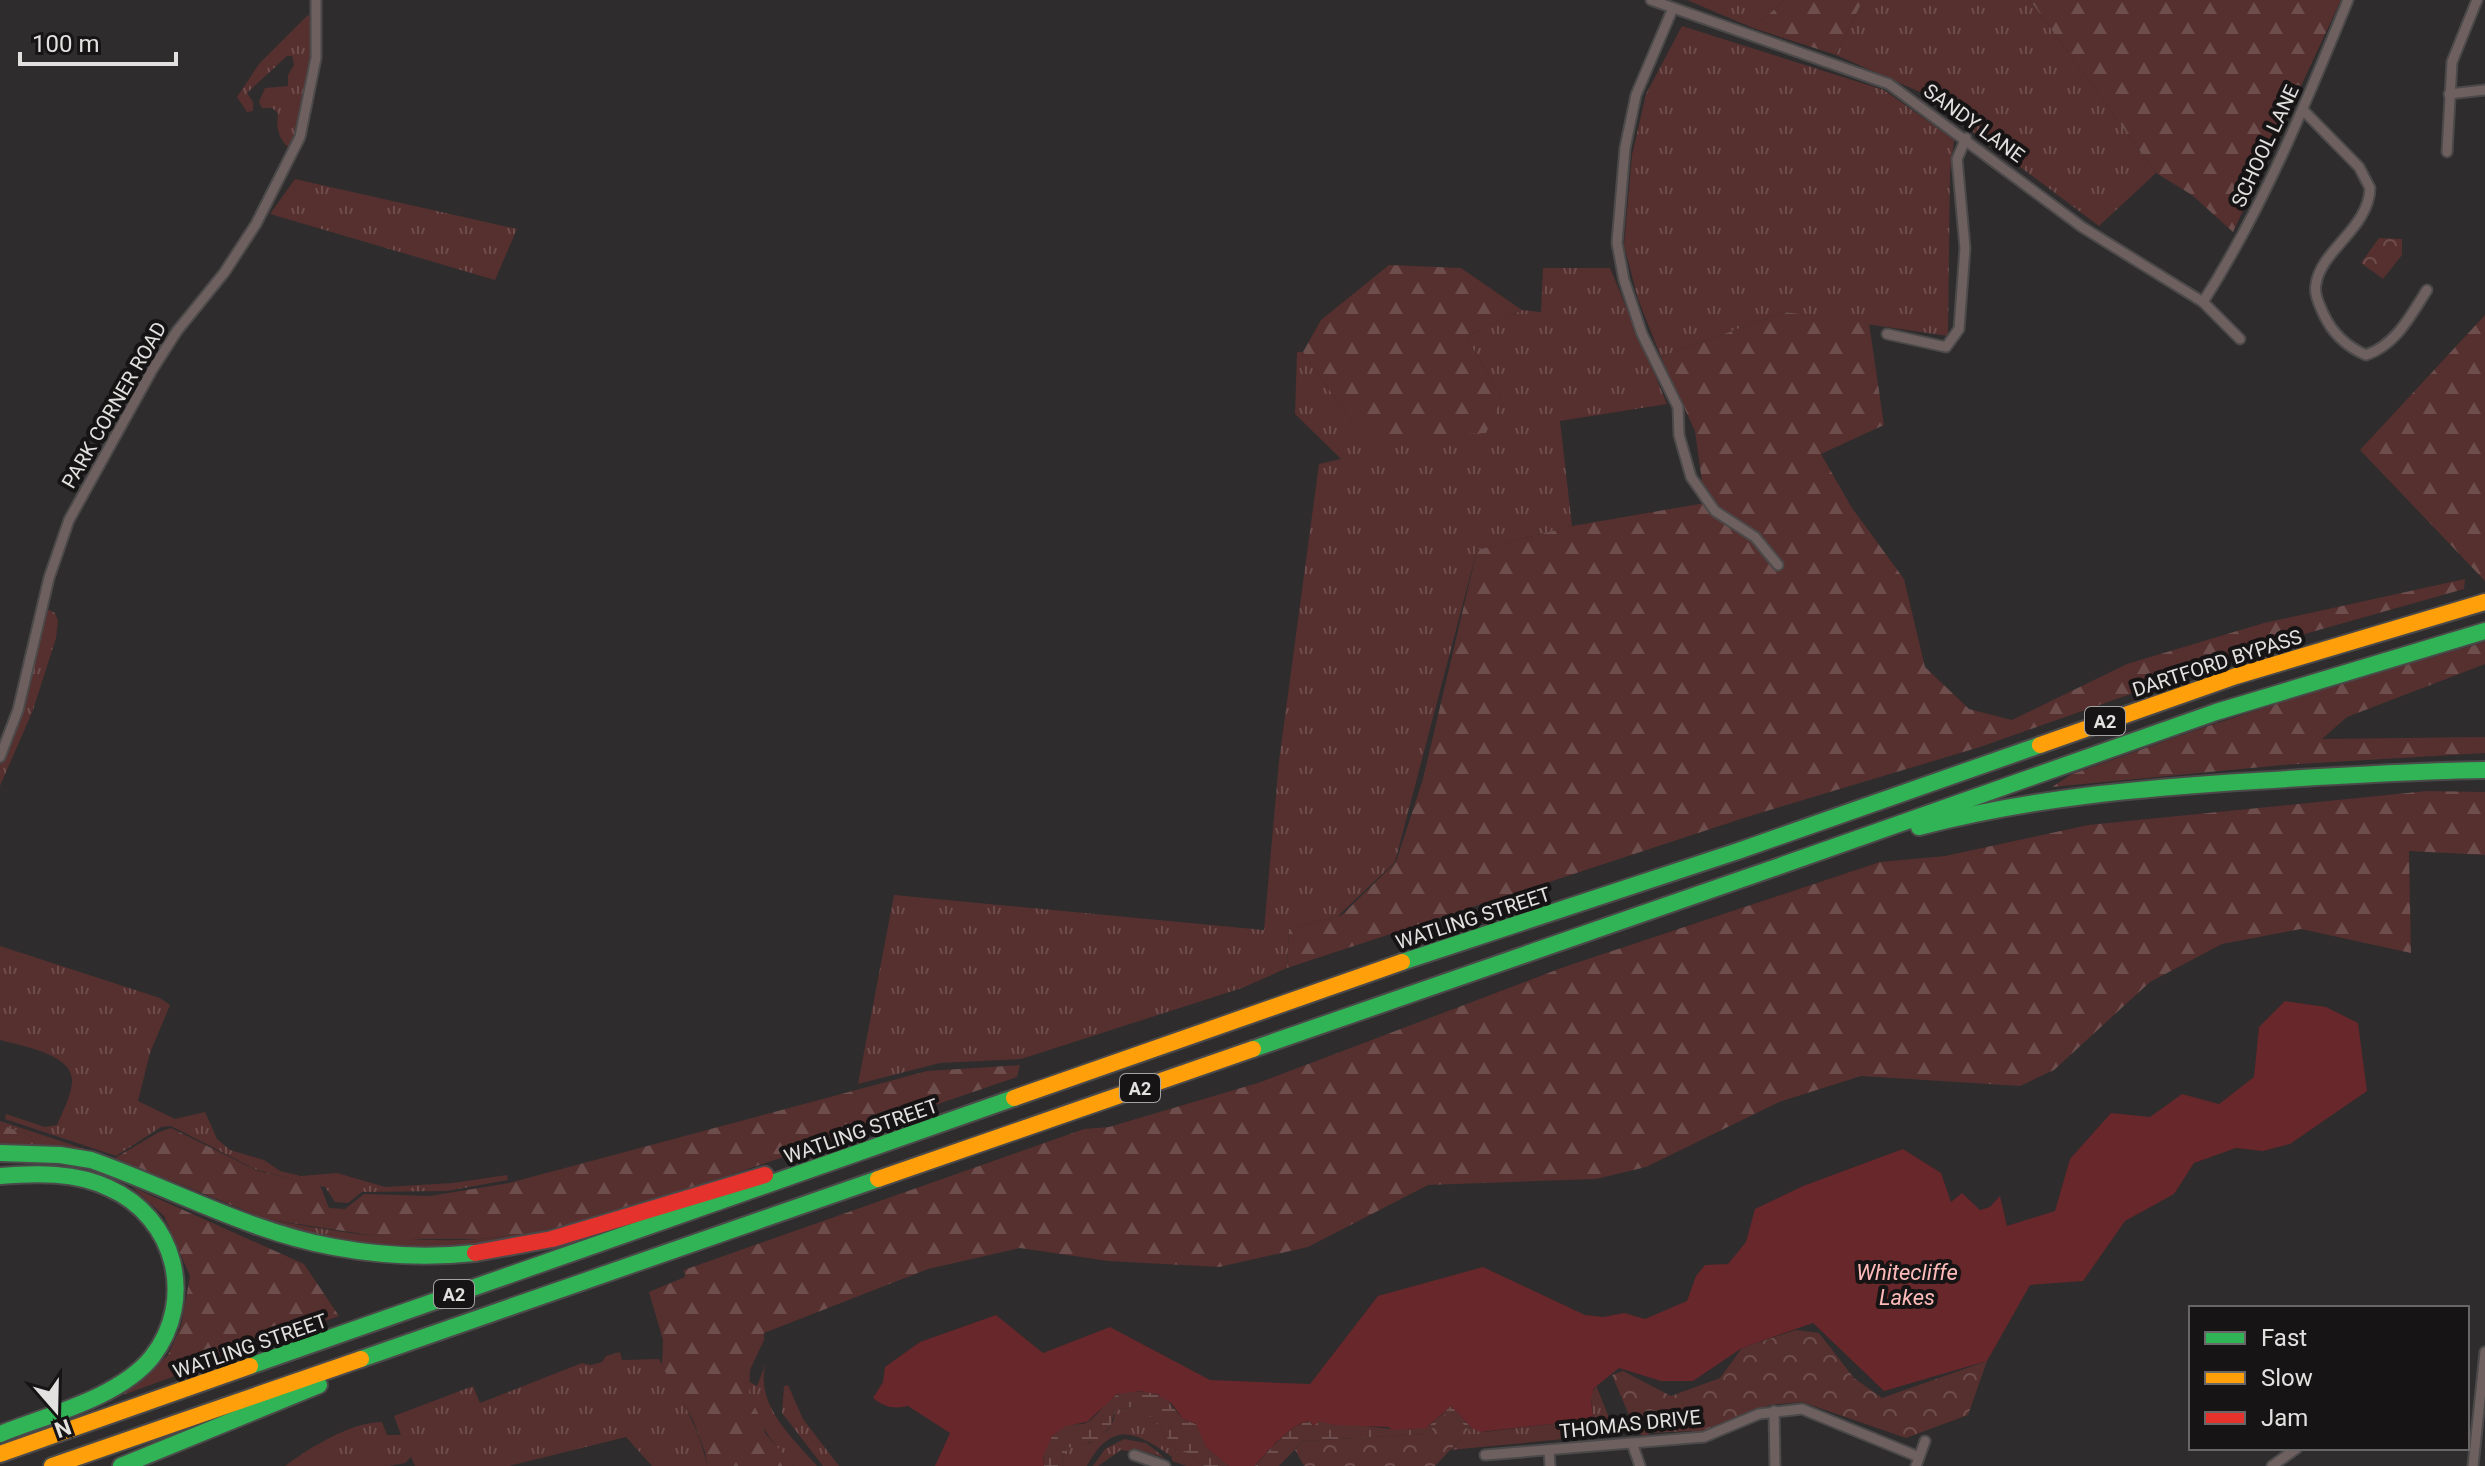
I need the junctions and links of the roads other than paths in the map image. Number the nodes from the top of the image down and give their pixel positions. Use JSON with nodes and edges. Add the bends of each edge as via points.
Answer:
{"nodes":[{"id":1,"x":316,"y":0,"type":"edge"},
{"id":2,"x":1651,"y":0,"type":"edge"},
{"id":3,"x":2348,"y":0,"type":"edge"},
{"id":4,"x":2477,"y":0,"type":"edge"},
{"id":5,"x":1673,"y":8,"type":"junction"},
{"id":6,"x":2485,"y":90,"type":"edge"},
{"id":7,"x":2449,"y":94,"type":"junction"},
{"id":8,"x":2303,"y":110,"type":"junction"},
{"id":9,"x":1966,"y":138,"type":"junction"},
{"id":10,"x":2447,"y":152,"type":"dead end"},
{"id":11,"x":2427,"y":290,"type":"dead end"},
{"id":12,"x":2203,"y":302,"type":"junction"},
{"id":13,"x":1887,"y":334,"type":"dead end"},
{"id":14,"x":2240,"y":339,"type":"dead end"},
{"id":15,"x":1778,"y":565,"type":"dead end"},
{"id":16,"x":2480,"y":603,"type":"edge"},
{"id":17,"x":2485,"y":631,"type":"edge"},
{"id":18,"x":0,"y":757,"type":"edge"},
{"id":19,"x":2485,"y":770,"type":"edge"},
{"id":20,"x":1738,"y":851,"type":"joint"},
{"id":21,"x":1770,"y":870,"type":"junction"},
{"id":22,"x":909,"y":1136,"type":"junction"},
{"id":23,"x":0,"y":1153,"type":"edge"},
{"id":24,"x":0,"y":1176,"type":"edge"},
{"id":25,"x":517,"y":1306,"type":"junction"},
{"id":26,"x":2485,"y":1352,"type":"edge"},
{"id":27,"x":1774,"y":1411,"type":"junction"},
{"id":28,"x":0,"y":1434,"type":"edge"},
{"id":29,"x":1925,"y":1441,"type":"dead end"},
{"id":30,"x":1632,"y":1443,"type":"junction"},
{"id":31,"x":1549,"y":1450,"type":"junction"},
{"id":32,"x":2294,"y":1450,"type":"edge"},
{"id":33,"x":0,"y":1454,"type":"edge"},
{"id":34,"x":1134,"y":1455,"type":"dead end"},
{"id":35,"x":1485,"y":1455,"type":"dead end"},
{"id":36,"x":1918,"y":1462,"type":"edge"},
{"id":37,"x":52,"y":1466,"type":"edge"},
{"id":38,"x":121,"y":1466,"type":"edge"},
{"id":39,"x":1165,"y":1466,"type":"edge"},
{"id":40,"x":1550,"y":1466,"type":"edge"},
{"id":41,"x":1640,"y":1466,"type":"edge"},
{"id":42,"x":1775,"y":1466,"type":"edge"},
{"id":43,"x":2272,"y":1466,"type":"edge"},
{"id":44,"x":2473,"y":1466,"type":"edge"}],
"edges":[{"from":1,"to":18,"type":"street","name":"PARK CORNER ROAD","via":[[316,58],[300,137],[256,224],[152,370],[69,520],[49,578],[18,710]]},
{"from":2,"to":5,"type":"street","name":"SANDY LANE"},
{"from":3,"to":8,"type":"street","name":"SCHOOL LANE"},
{"from":4,"to":7,"type":"street","via":[[2452,62]]},
{"from":5,"to":9,"type":"street","name":"SANDY LANE","via":[[1889,84]]},
{"from":5,"to":15,"type":"street","via":[[1636,95],[1623,163],[1617,243],[1642,334],[1678,407],[1679,435],[1691,477],[1715,511],[1755,537]]},
{"from":6,"to":7,"type":"street"},
{"from":7,"to":10,"type":"street"},
{"from":8,"to":11,"type":"street","via":[[2359,167],[2370,190],[2365,210],[2317,279],[2316,293],[2329,326],[2357,351],[2374,353],[2404,327]]},
{"from":8,"to":12,"type":"street","name":"SCHOOL LANE","via":[[2232,257]]},
{"from":9,"to":12,"type":"street","name":"SANDY LANE","via":[[2082,227]]},
{"from":9,"to":13,"type":"street","via":[[1957,159],[1965,248],[1959,329],[1946,347]]},
{"from":12,"to":14,"type":"street","name":"SANDY LANE"},
{"from":16,"to":20,"type":"highway","name":"DARTFORD BYPASS","number":"A2","via":[[2236,676]]},
{"from":17,"to":21,"type":"highway","number":"A2","via":[[2233,707]]},
{"from":19,"to":21,"type":"highway","number":"A2","via":[[2210,783],[2070,796],[1934,823]]},
{"from":20,"to":22,"type":"highway","name":"WATLING STREET","number":"A2","via":[[1476,936]]},
{"from":21,"to":25,"type":"highway","number":"A2"},
{"from":22,"to":23,"type":"highway","via":[[555,1239],[434,1257],[360,1252],[306,1240],[91,1160]]},
{"from":22,"to":33,"type":"highway","name":"WATLING STREET","number":"A2"},
{"from":24,"to":28,"type":"highway","via":[[63,1175],[128,1197],[160,1229],[176,1268],[178,1290],[165,1337],[135,1372],[83,1401]]},
{"from":25,"to":37,"type":"highway","number":"A2"},
{"from":25,"to":38,"type":"highway"},
{"from":26,"to":44,"type":"street"},
{"from":27,"to":30,"type":"street","name":"THOMAS DRIVE","via":[[1704,1437]]},
{"from":27,"to":36,"type":"street","name":"THOMAS DRIVE","via":[[1802,1409]]},
{"from":27,"to":42,"type":"street"},
{"from":29,"to":36,"type":"street"},
{"from":30,"to":31,"type":"street","name":"THOMAS DRIVE"},
{"from":30,"to":41,"type":"street"},
{"from":31,"to":35,"type":"street","name":"THOMAS DRIVE"},
{"from":31,"to":40,"type":"street"},
{"from":32,"to":43,"type":"street"},
{"from":34,"to":39,"type":"street"}]}
